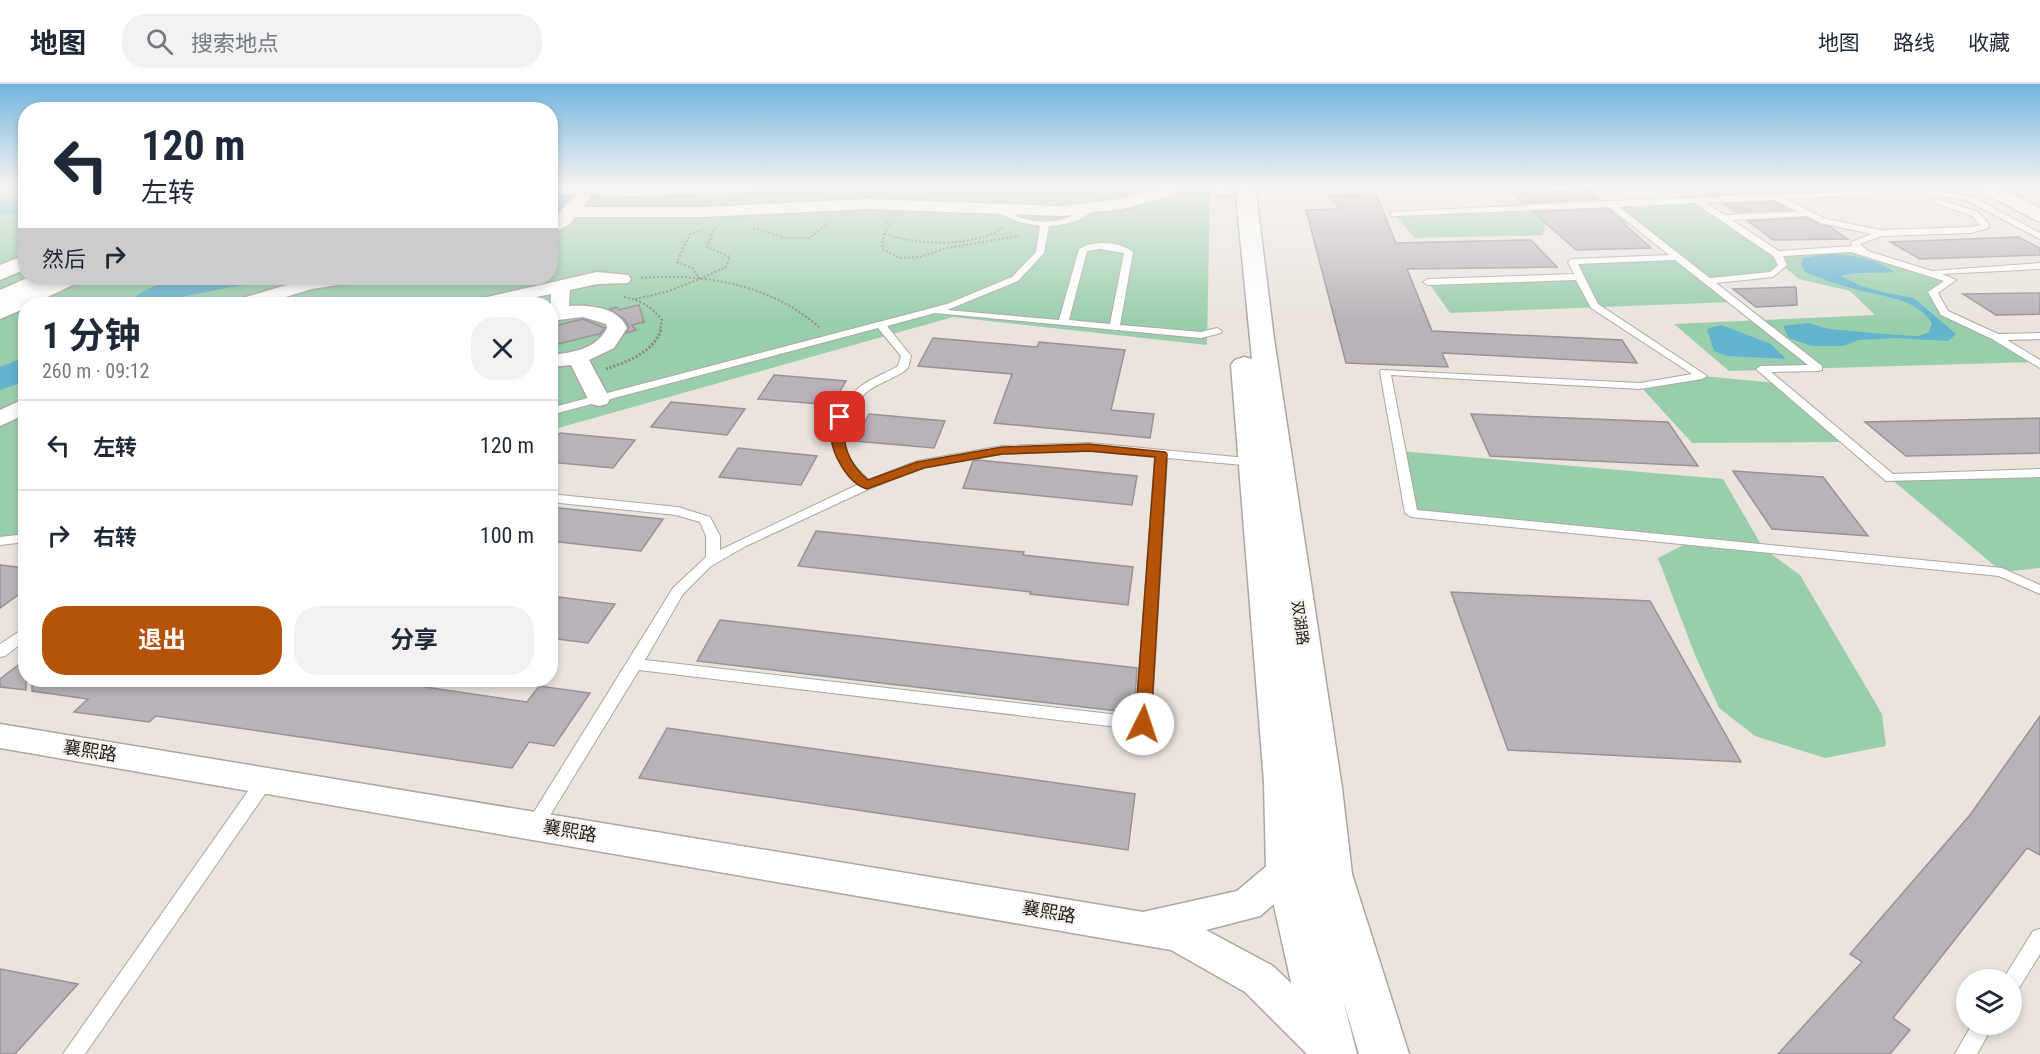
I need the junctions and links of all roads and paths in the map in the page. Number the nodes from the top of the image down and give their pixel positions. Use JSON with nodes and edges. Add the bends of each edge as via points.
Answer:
{"nodes":[{"id":1,"x":702,"y":230,"type":"edge"},
{"id":2,"x":713,"y":230,"type":"edge"},
{"id":3,"x":760,"y":230,"type":"edge"},
{"id":4,"x":817,"y":230,"type":"edge"},
{"id":5,"x":886,"y":230,"type":"edge"},
{"id":6,"x":1001,"y":230,"type":"edge"},
{"id":7,"x":1037,"y":230,"type":"edge"},
{"id":8,"x":1044,"y":230,"type":"edge"},
{"id":9,"x":1232,"y":230,"type":"edge"},
{"id":10,"x":1243,"y":230,"type":"edge"},
{"id":11,"x":1643,"y":230,"type":"edge"},
{"id":12,"x":1741,"y":230,"type":"edge"},
{"id":13,"x":1868,"y":230,"type":"edge"},
{"id":14,"x":1963,"y":230,"type":"edge"},
{"id":15,"x":1881,"y":233,"type":"junction"},
{"id":16,"x":884,"y":234,"type":"junction"},
{"id":17,"x":1777,"y":254,"type":"junction"},
{"id":18,"x":1869,"y":254,"type":"junction"},
{"id":19,"x":1676,"y":257,"type":"junction"},
{"id":20,"x":2040,"y":266,"type":"edge"},
{"id":21,"x":1928,"y":272,"type":"junction"},
{"id":22,"x":1580,"y":277,"type":"junction"},
{"id":23,"x":622,"y":279,"type":"joint"},
{"id":24,"x":699,"y":279,"type":"junction"},
{"id":25,"x":1706,"y":281,"type":"junction"},
{"id":26,"x":1428,"y":282,"type":"dead end"},
{"id":27,"x":29,"y":285,"type":"edge"},
{"id":28,"x":55,"y":285,"type":"edge"},
{"id":29,"x":307,"y":285,"type":"edge"},
{"id":30,"x":561,"y":286,"type":"junction"},
{"id":31,"x":30,"y":297,"type":"edge"},
{"id":32,"x":266,"y":297,"type":"edge"},
{"id":33,"x":526,"y":297,"type":"edge"},
{"id":34,"x":0,"y":298,"type":"edge"},
{"id":35,"x":636,"y":299,"type":"dead end"},
{"id":36,"x":558,"y":300,"type":"edge"},
{"id":37,"x":18,"y":303,"type":"edge"},
{"id":38,"x":931,"y":311,"type":"junction"},
{"id":39,"x":0,"y":312,"type":"edge"},
{"id":40,"x":558,"y":314,"type":"edge"},
{"id":41,"x":1063,"y":323,"type":"junction"},
{"id":42,"x":880,"y":324,"type":"junction"},
{"id":43,"x":1114,"y":327,"type":"junction"},
{"id":44,"x":1217,"y":332,"type":"dead end"},
{"id":45,"x":2040,"y":336,"type":"edge"},
{"id":46,"x":1996,"y":337,"type":"junction"},
{"id":47,"x":829,"y":338,"type":"junction"},
{"id":48,"x":577,"y":357,"type":"junction"},
{"id":49,"x":558,"y":360,"type":"edge"},
{"id":50,"x":2040,"y":365,"type":"edge"},
{"id":51,"x":599,"y":399,"type":"junction"},
{"id":52,"x":18,"y":409,"type":"edge"},
{"id":53,"x":558,"y":410,"type":"edge"},
{"id":54,"x":0,"y":419,"type":"edge"},
{"id":55,"x":1161,"y":454,"type":"junction"},
{"id":56,"x":1254,"y":462,"type":"junction"},
{"id":57,"x":2040,"y":473,"type":"edge"},
{"id":58,"x":867,"y":485,"type":"junction"},
{"id":59,"x":558,"y":499,"type":"edge"},
{"id":60,"x":18,"y":539,"type":"edge"},
{"id":61,"x":0,"y":541,"type":"edge"},
{"id":62,"x":713,"y":558,"type":"junction"},
{"id":63,"x":2040,"y":590,"type":"edge"},
{"id":64,"x":18,"y":638,"type":"edge"},
{"id":65,"x":0,"y":652,"type":"edge"},
{"id":66,"x":635,"y":664,"type":"junction"},
{"id":67,"x":0,"y":736,"type":"edge"},
{"id":68,"x":266,"y":779,"type":"junction"},
{"id":69,"x":534,"y":825,"type":"junction"},
{"id":70,"x":1288,"y":870,"type":"junction"},
{"id":71,"x":1139,"y":927,"type":"junction"},
{"id":72,"x":2040,"y":937,"type":"edge"},
{"id":73,"x":2020,"y":969,"type":"edge"},
{"id":74,"x":1977,"y":1035,"type":"edge"},
{"id":75,"x":1331,"y":1052,"type":"edge"},
{"id":76,"x":74,"y":1054,"type":"edge"},
{"id":77,"x":1384,"y":1054,"type":"edge"},
{"id":78,"x":1965,"y":1054,"type":"edge"}],
"edges":[{"from":1,"to":24,"type":"path","via":[[690,234],[677,262],[692,268]]},
{"from":2,"to":24,"type":"path","via":[[707,247],[730,257],[726,267]]},
{"from":3,"to":4,"type":"path","via":[[786,238],[809,238]]},
{"from":5,"to":16,"type":"path"},
{"from":6,"to":16,"type":"path","via":[[966,239],[914,242]]},
{"from":7,"to":16,"type":"path","via":[[900,258],[882,249]]},
{"from":8,"to":38,"type":"lane","via":[[1040,253],[1015,279]]},
{"from":9,"to":56,"type":"main road","name":"双湖路"},
{"from":10,"to":77,"type":"main road","name":"双湖路","via":[[1262,339],[1330,874]]},
{"from":11,"to":19,"type":"lane"},
{"from":12,"to":17,"type":"lane"},
{"from":13,"to":15,"type":"lane"},
{"from":14,"to":15,"type":"lane"},
{"from":15,"to":18,"type":"lane","via":[[1854,244]]},
{"from":17,"to":18,"type":"lane","via":[[1852,249]]},
{"from":17,"to":25,"type":"lane","via":[[1783,266],[1773,274]]},
{"from":18,"to":21,"type":"lane"},
{"from":19,"to":22,"type":"lane","via":[[1572,262]]},
{"from":19,"to":25,"type":"lane"},
{"from":20,"to":21,"type":"lane"},
{"from":21,"to":46,"type":"lane","via":[[1951,280],[1933,292],[1944,313]]},
{"from":22,"to":26,"type":"lane"},
{"from":22,"to":63,"type":"lane","via":[[1594,306],[1702,376],[1640,386],[1385,372],[1410,513],[2002,572]]},
{"from":23,"to":24,"type":"path"},
{"from":23,"to":30,"type":"street","via":[[597,278]]},
{"from":24,"to":35,"type":"path"},
{"from":24,"to":47,"type":"path","via":[[773,297],[805,313]]},
{"from":25,"to":57,"type":"lane","via":[[1818,368],[1761,369],[1890,478]]},
{"from":27,"to":34,"type":"main road"},
{"from":28,"to":31,"type":"main road"},
{"from":29,"to":32,"type":"street"},
{"from":30,"to":33,"type":"street"},
{"from":30,"to":36,"type":"street"},
{"from":37,"to":39,"type":"main road"},
{"from":38,"to":41,"type":"lane"},
{"from":38,"to":42,"type":"lane"},
{"from":40,"to":48,"type":"street","via":[[584,312],[614,321],[615,336]]},
{"from":41,"to":43,"type":"lane"},
{"from":41,"to":43,"type":"lane","via":[[1083,249],[1122,248],[1129,252]]},
{"from":42,"to":47,"type":"lane"},
{"from":42,"to":58,"type":"lane","via":[[906,356],[903,368],[863,389],[840,417],[836,435],[853,473]]},
{"from":43,"to":44,"type":"lane","via":[[1202,335]]},
{"from":45,"to":46,"type":"lane"},
{"from":46,"to":50,"type":"lane"},
{"from":47,"to":51,"type":"lane"},
{"from":48,"to":49,"type":"street"},
{"from":48,"to":51,"type":"street"},
{"from":51,"to":53,"type":"lane"},
{"from":52,"to":54,"type":"street"},
{"from":55,"to":56,"type":"lane"},
{"from":55,"to":58,"type":"lane","via":[[1089,447],[1002,450],[921,464]]},
{"from":55,"to":66,"type":"lane","via":[[1143,724]]},
{"from":56,"to":70,"type":"main road","name":"双湖路","via":[[1284,782]]},
{"from":58,"to":62,"type":"lane"},
{"from":59,"to":62,"type":"lane","via":[[678,511],[705,520],[713,536]]},
{"from":60,"to":61,"type":"lane"},
{"from":62,"to":66,"type":"lane","via":[[678,591]]},
{"from":64,"to":65,"type":"lane"},
{"from":66,"to":69,"type":"lane"},
{"from":67,"to":68,"type":"street","name":"襄熙路"},
{"from":68,"to":69,"type":"street","name":"襄熙路"},
{"from":68,"to":76,"type":"lane"},
{"from":69,"to":71,"type":"street","name":"襄熙路"},
{"from":70,"to":71,"type":"street","via":[[1247,905]]},
{"from":70,"to":75,"type":"main road","name":"双湖路"},
{"from":71,"to":75,"type":"street","name":"襄熙路","via":[[1178,934],[1259,979]]},
{"from":72,"to":73,"type":"lane"},
{"from":74,"to":78,"type":"lane"}]}
